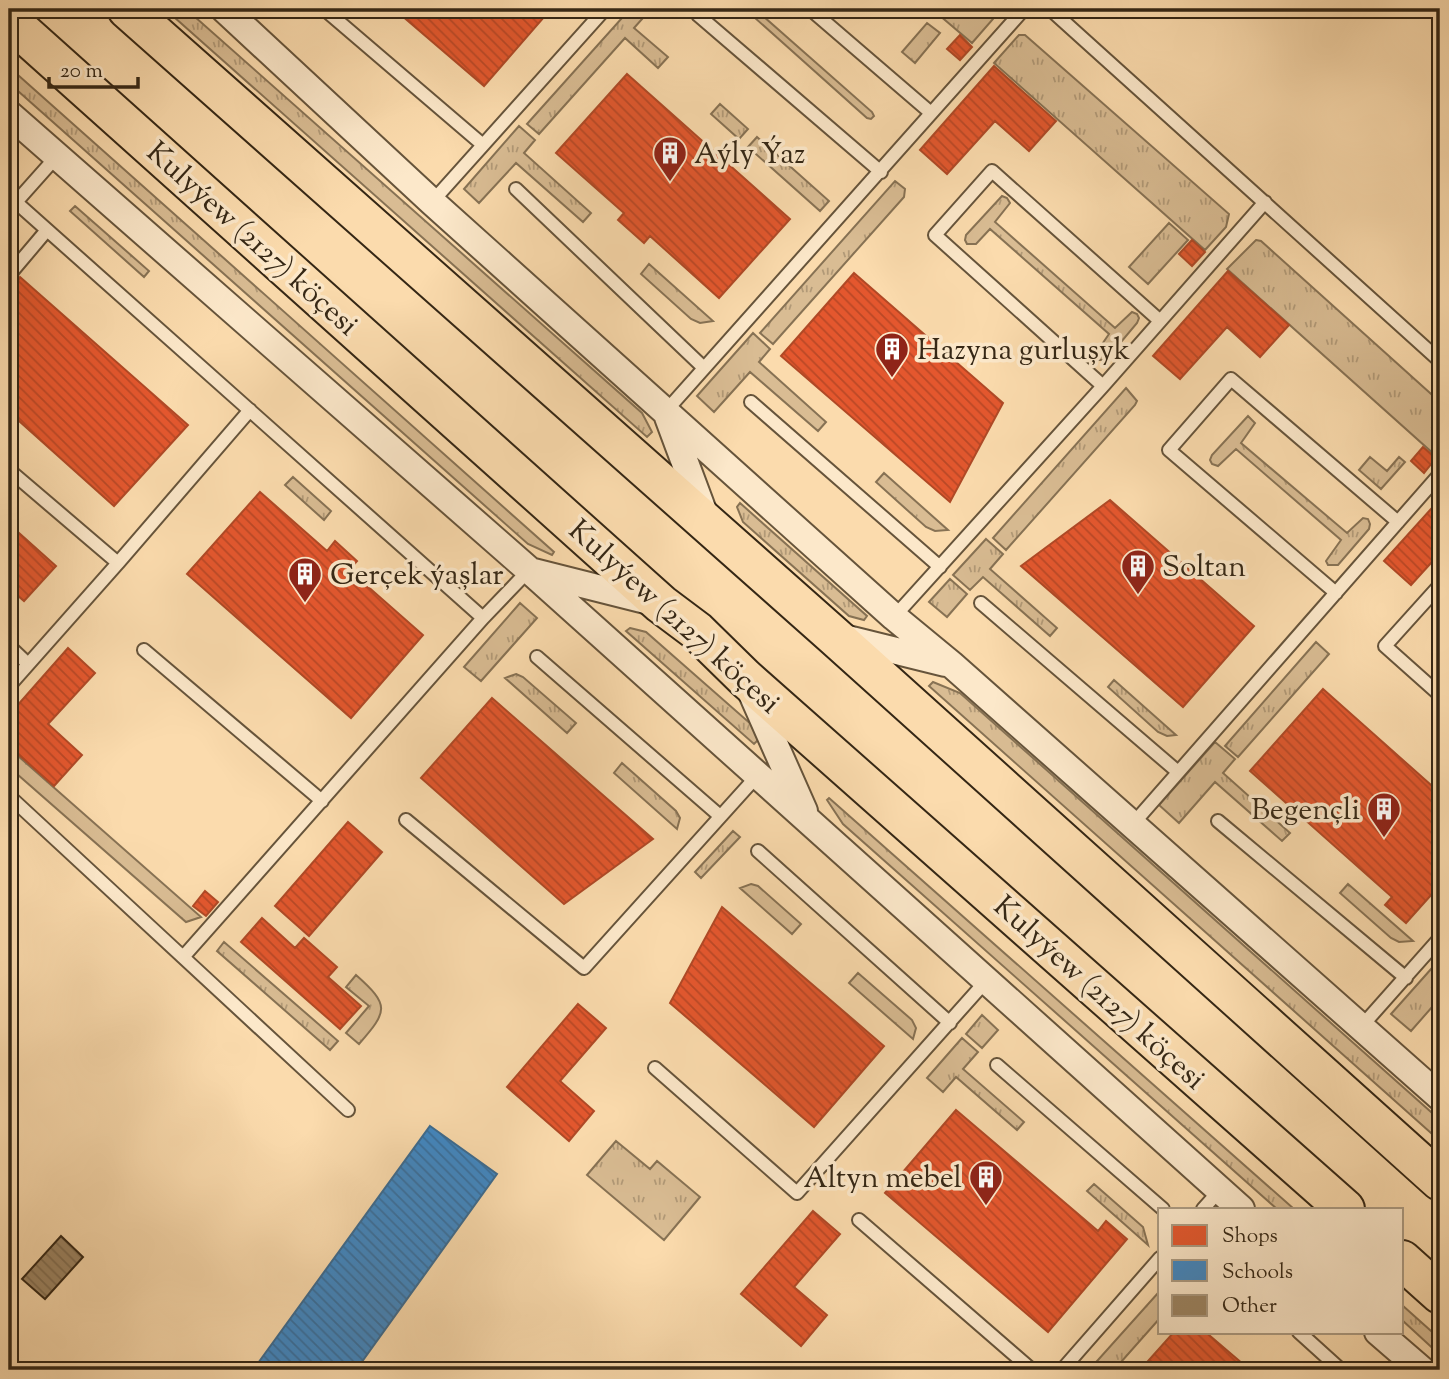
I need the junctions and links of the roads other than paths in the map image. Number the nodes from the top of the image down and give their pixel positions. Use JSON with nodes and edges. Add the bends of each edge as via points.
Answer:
{"nodes":[{"id":1,"x":127,"y":9,"type":"edge"},
{"id":2,"x":224,"y":9,"type":"edge"},
{"id":3,"x":324,"y":9,"type":"edge"},
{"id":4,"x":605,"y":9,"type":"edge"},
{"id":5,"x":704,"y":9,"type":"edge"},
{"id":6,"x":810,"y":9,"type":"edge"},
{"id":7,"x":1024,"y":9,"type":"edge"},
{"id":8,"x":1050,"y":9,"type":"edge"},
{"id":9,"x":9,"y":20,"type":"edge"},
{"id":10,"x":931,"y":113,"type":"junction"},
{"id":11,"x":9,"y":114,"type":"edge"},
{"id":12,"x":483,"y":145,"type":"junction"},
{"id":13,"x":57,"y":156,"type":"junction"},
{"id":14,"x":881,"y":172,"type":"junction"},
{"id":15,"x":516,"y":189,"type":"dead end"},
{"id":16,"x":432,"y":202,"type":"junction"},
{"id":17,"x":1265,"y":202,"type":"junction"},
{"id":18,"x":11,"y":203,"type":"edge"},
{"id":19,"x":47,"y":230,"type":"junction"},
{"id":20,"x":9,"y":275,"type":"edge"},
{"id":21,"x":1159,"y":320,"type":"junction"},
{"id":22,"x":1440,"y":362,"type":"edge"},
{"id":23,"x":704,"y":368,"type":"junction"},
{"id":24,"x":1103,"y":386,"type":"junction"},
{"id":25,"x":751,"y":402,"type":"dead end"},
{"id":26,"x":250,"y":410,"type":"junction"},
{"id":27,"x":666,"y":411,"type":"junction"},
{"id":28,"x":9,"y":470,"type":"edge"},
{"id":29,"x":1440,"y":474,"type":"edge"},
{"id":30,"x":1398,"y":522,"type":"junction"},
{"id":31,"x":708,"y":523,"type":"junction"},
{"id":32,"x":118,"y":564,"type":"junction"},
{"id":33,"x":940,"y":567,"type":"junction"},
{"id":34,"x":529,"y":570,"type":"junction"},
{"id":35,"x":1440,"y":585,"type":"edge"},
{"id":36,"x":1336,"y":593,"type":"junction"},
{"id":37,"x":981,"y":603,"type":"dead end"},
{"id":38,"x":661,"y":604,"type":"junction"},
{"id":39,"x":894,"y":617,"type":"junction"},
{"id":40,"x":483,"y":618,"type":"junction"},
{"id":41,"x":834,"y":636,"type":"junction"},
{"id":42,"x":9,"y":646,"type":"edge"},
{"id":43,"x":144,"y":650,"type":"dead end"},
{"id":44,"x":537,"y":657,"type":"dead end"},
{"id":45,"x":28,"y":664,"type":"junction"},
{"id":46,"x":951,"y":664,"type":"junction"},
{"id":47,"x":745,"y":678,"type":"junction"},
{"id":48,"x":9,"y":685,"type":"edge"},
{"id":49,"x":1440,"y":695,"type":"edge"},
{"id":50,"x":1178,"y":772,"type":"junction"},
{"id":51,"x":757,"y":776,"type":"junction"},
{"id":52,"x":9,"y":796,"type":"edge"},
{"id":53,"x":322,"y":801,"type":"junction"},
{"id":54,"x":720,"y":816,"type":"junction"},
{"id":55,"x":406,"y":820,"type":"dead end"},
{"id":56,"x":808,"y":820,"type":"junction"},
{"id":57,"x":1218,"y":821,"type":"dead end"},
{"id":58,"x":1132,"y":825,"type":"junction"},
{"id":59,"x":758,"y":851,"type":"dead end"},
{"id":60,"x":1440,"y":938,"type":"edge"},
{"id":61,"x":184,"y":957,"type":"junction"},
{"id":62,"x":1406,"y":978,"type":"junction"},
{"id":63,"x":986,"y":981,"type":"junction"},
{"id":64,"x":950,"y":1023,"type":"junction"},
{"id":65,"x":1361,"y":1027,"type":"junction"},
{"id":66,"x":998,"y":1065,"type":"dead end"},
{"id":67,"x":655,"y":1068,"type":"dead end"},
{"id":68,"x":1440,"y":1097,"type":"edge"},
{"id":69,"x":348,"y":1110,"type":"dead end"},
{"id":70,"x":1440,"y":1181,"type":"edge"},
{"id":71,"x":1212,"y":1200,"type":"edge"},
{"id":72,"x":1162,"y":1208,"type":"edge"},
{"id":73,"x":1238,"y":1208,"type":"edge"},
{"id":74,"x":1344,"y":1208,"type":"edge"},
{"id":75,"x":859,"y":1220,"type":"dead end"},
{"id":76,"x":1158,"y":1260,"type":"edge"},
{"id":77,"x":1404,"y":1262,"type":"edge"},
{"id":78,"x":1440,"y":1294,"type":"edge"},
{"id":79,"x":1301,"y":1334,"type":"edge"},
{"id":80,"x":1380,"y":1334,"type":"edge"},
{"id":81,"x":1032,"y":1370,"type":"edge"},
{"id":82,"x":1062,"y":1370,"type":"edge"},
{"id":83,"x":1341,"y":1370,"type":"edge"},
{"id":84,"x":1422,"y":1370,"type":"edge"}],
"edges":[{"from":1,"to":31,"type":"highway"},
{"from":2,"to":16,"type":"street"},
{"from":3,"to":12,"type":"lane"},
{"from":4,"to":12,"type":"lane"},
{"from":5,"to":14,"type":"lane","via":[[698,15]]},
{"from":6,"to":10,"type":"lane"},
{"from":7,"to":10,"type":"lane"},
{"from":8,"to":17,"type":"lane"},
{"from":9,"to":38,"type":"highway","name":"Kulyýew (2127) köçesi"},
{"from":10,"to":14,"type":"lane"},
{"from":11,"to":13,"type":"street"},
{"from":12,"to":16,"type":"lane"},
{"from":13,"to":18,"type":"lane"},
{"from":13,"to":34,"type":"street"},
{"from":14,"to":23,"type":"lane"},
{"from":15,"to":23,"type":"lane"},
{"from":16,"to":27,"type":"street"},
{"from":17,"to":21,"type":"lane"},
{"from":17,"to":22,"type":"lane"},
{"from":18,"to":19,"type":"lane"},
{"from":19,"to":20,"type":"lane"},
{"from":19,"to":26,"type":"lane"},
{"from":21,"to":24,"type":"lane"},
{"from":21,"to":24,"type":"lane","via":[[992,171],[934,235]]},
{"from":23,"to":27,"type":"lane"},
{"from":24,"to":33,"type":"lane"},
{"from":25,"to":33,"type":"lane"},
{"from":26,"to":32,"type":"lane"},
{"from":26,"to":40,"type":"lane"},
{"from":27,"to":31,"type":"street"},
{"from":27,"to":39,"type":"street"},
{"from":28,"to":32,"type":"lane"},
{"from":29,"to":30,"type":"lane"},
{"from":30,"to":36,"type":"lane"},
{"from":30,"to":36,"type":"lane","via":[[1231,379],[1169,450]]},
{"from":31,"to":41,"type":"highway"},
{"from":32,"to":45,"type":"lane"},
{"from":33,"to":39,"type":"lane"},
{"from":34,"to":38,"type":"street"},
{"from":34,"to":40,"type":"lane"},
{"from":34,"to":51,"type":"street"},
{"from":35,"to":49,"type":"lane","via":[[1385,646]]},
{"from":36,"to":50,"type":"lane"},
{"from":37,"to":50,"type":"lane"},
{"from":38,"to":47,"type":"highway","name":"Kulyýew (2127) köçesi"},
{"from":39,"to":46,"type":"street"},
{"from":40,"to":53,"type":"lane"},
{"from":41,"to":46,"type":"street"},
{"from":41,"to":70,"type":"highway"},
{"from":42,"to":45,"type":"lane"},
{"from":43,"to":53,"type":"lane"},
{"from":44,"to":54,"type":"lane"},
{"from":45,"to":48,"type":"lane"},
{"from":46,"to":58,"type":"street"},
{"from":47,"to":56,"type":"street"},
{"from":47,"to":74,"type":"highway","name":"Kulyýew (2127) köçesi"},
{"from":50,"to":58,"type":"lane"},
{"from":51,"to":54,"type":"lane"},
{"from":51,"to":56,"type":"street"},
{"from":52,"to":61,"type":"lane"},
{"from":53,"to":61,"type":"lane"},
{"from":54,"to":55,"type":"lane","via":[[584,968]]},
{"from":56,"to":63,"type":"street"},
{"from":57,"to":62,"type":"lane"},
{"from":58,"to":65,"type":"street"},
{"from":59,"to":64,"type":"lane"},
{"from":60,"to":62,"type":"lane"},
{"from":61,"to":69,"type":"lane"},
{"from":62,"to":65,"type":"lane"},
{"from":63,"to":64,"type":"lane"},
{"from":63,"to":71,"type":"street"},
{"from":64,"to":67,"type":"lane","via":[[797,1192]]},
{"from":65,"to":68,"type":"street"},
{"from":66,"to":72,"type":"lane"},
{"from":71,"to":73,"type":"street"},
{"from":75,"to":81,"type":"lane"},
{"from":76,"to":82,"type":"lane"},
{"from":77,"to":78,"type":"highway"},
{"from":79,"to":83,"type":"lane"},
{"from":80,"to":84,"type":"street"}]}
